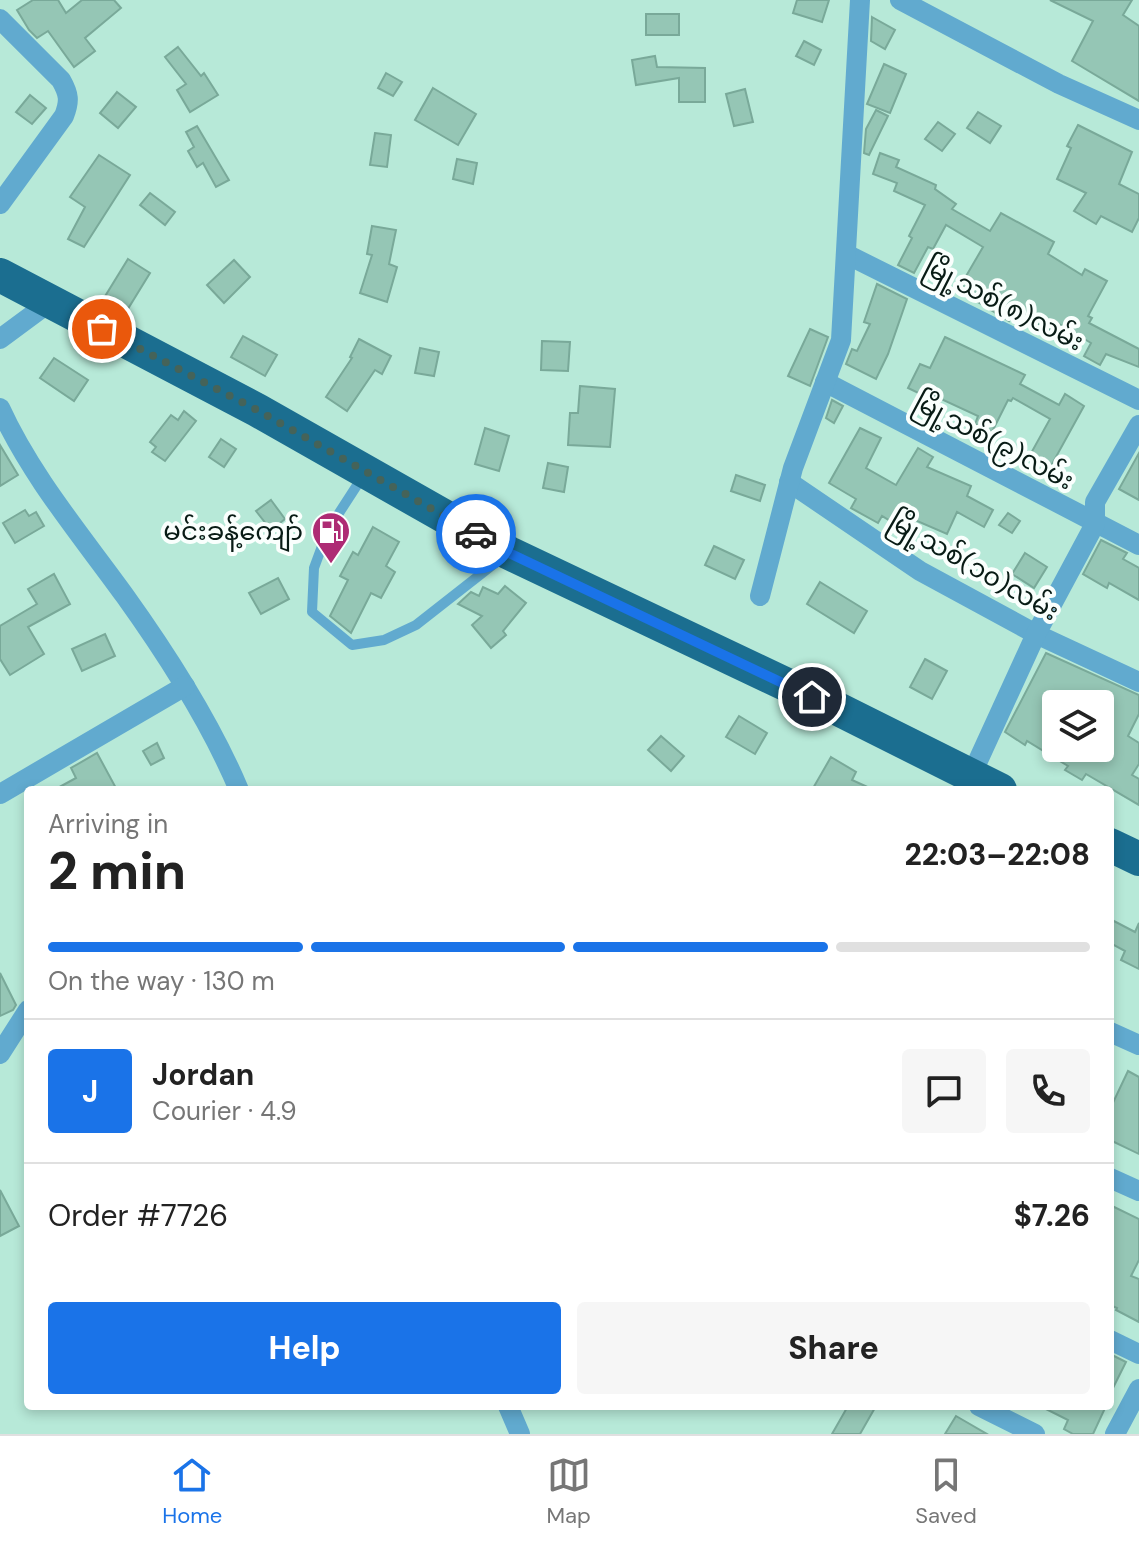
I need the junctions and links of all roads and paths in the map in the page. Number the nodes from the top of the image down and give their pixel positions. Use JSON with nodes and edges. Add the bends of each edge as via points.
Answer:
{"nodes":[{"id":1,"x":860,"y":0,"type":"edge"},
{"id":2,"x":900,"y":0,"type":"edge"},
{"id":3,"x":0,"y":19,"type":"edge"},
{"id":4,"x":1139,"y":120,"type":"edge"},
{"id":5,"x":0,"y":204,"type":"edge"},
{"id":6,"x":846,"y":254,"type":"junction"},
{"id":7,"x":0,"y":275,"type":"edge"},
{"id":8,"x":50,"y":302,"type":"junction"},
{"id":9,"x":0,"y":339,"type":"edge"},
{"id":10,"x":825,"y":382,"type":"junction"},
{"id":11,"x":1139,"y":400,"type":"edge"},
{"id":12,"x":0,"y":408,"type":"edge"},
{"id":13,"x":1139,"y":425,"type":"edge"},
{"id":14,"x":366,"y":472,"type":"junction"},
{"id":15,"x":789,"y":482,"type":"junction"},
{"id":16,"x":1095,"y":524,"type":"junction"},
{"id":17,"x":1139,"y":545,"type":"edge"},
{"id":18,"x":509,"y":553,"type":"junction"},
{"id":19,"x":760,"y":596,"type":"dead end"},
{"id":20,"x":1036,"y":634,"type":"junction"},
{"id":21,"x":1139,"y":682,"type":"edge"},
{"id":22,"x":185,"y":686,"type":"junction"},
{"id":23,"x":986,"y":783,"type":"edge"},
{"id":24,"x":237,"y":786,"type":"edge"},
{"id":25,"x":0,"y":794,"type":"edge"},
{"id":26,"x":1114,"y":847,"type":"edge"},
{"id":27,"x":1139,"y":859,"type":"edge"},
{"id":28,"x":24,"y":1016,"type":"edge"},
{"id":29,"x":1114,"y":1034,"type":"edge"},
{"id":30,"x":1139,"y":1045,"type":"edge"},
{"id":31,"x":0,"y":1054,"type":"edge"},
{"id":32,"x":1114,"y":1180,"type":"edge"},
{"id":33,"x":1139,"y":1191,"type":"edge"},
{"id":34,"x":1114,"y":1342,"type":"edge"},
{"id":35,"x":1139,"y":1354,"type":"edge"},
{"id":36,"x":1139,"y":1389,"type":"edge"},
{"id":37,"x":510,"y":1410,"type":"edge"},
{"id":38,"x":987,"y":1410,"type":"edge"},
{"id":39,"x":520,"y":1434,"type":"edge"},
{"id":40,"x":1035,"y":1434,"type":"edge"},
{"id":41,"x":1115,"y":1434,"type":"edge"}],
"edges":[{"from":1,"to":6,"type":"street"},
{"from":2,"to":4,"type":"street"},
{"from":3,"to":5,"type":"street","via":[[61,80],[70,102]]},
{"from":6,"to":10,"type":"street","via":[[841,340]]},
{"from":6,"to":11,"type":"street","name":"မြို့သစ်(၈)လမ်း"},
{"from":7,"to":8,"type":"highway"},
{"from":8,"to":9,"type":"street"},
{"from":8,"to":14,"type":"highway"},
{"from":10,"to":15,"type":"street"},
{"from":10,"to":16,"type":"street","name":"မြို့သစ်(၉)လမ်း"},
{"from":12,"to":22,"type":"street","via":[[72,526]]},
{"from":13,"to":16,"type":"street","via":[[1095,502]]},
{"from":14,"to":18,"type":"highway"},
{"from":14,"to":18,"type":"lane","via":[[328,530],[314,568],[312,612],[352,645],[384,640],[416,625]]},
{"from":15,"to":19,"type":"street"},
{"from":15,"to":20,"type":"street","name":"မြို့သစ်(၁၀)လမ်း","via":[[920,571]]},
{"from":16,"to":17,"type":"street","name":"မြို့သစ်(၉)လမ်း"},
{"from":16,"to":20,"type":"street"},
{"from":18,"to":23,"type":"highway"},
{"from":20,"to":21,"type":"street","name":"မြို့သစ်(၁၀)လမ်း"},
{"from":20,"to":23,"type":"street"},
{"from":22,"to":24,"type":"street"},
{"from":22,"to":25,"type":"street"},
{"from":26,"to":27,"type":"highway"},
{"from":28,"to":31,"type":"street"},
{"from":29,"to":30,"type":"street"},
{"from":32,"to":33,"type":"street"},
{"from":34,"to":35,"type":"street"},
{"from":36,"to":41,"type":"street"},
{"from":37,"to":39,"type":"street"},
{"from":38,"to":40,"type":"street"}]}
